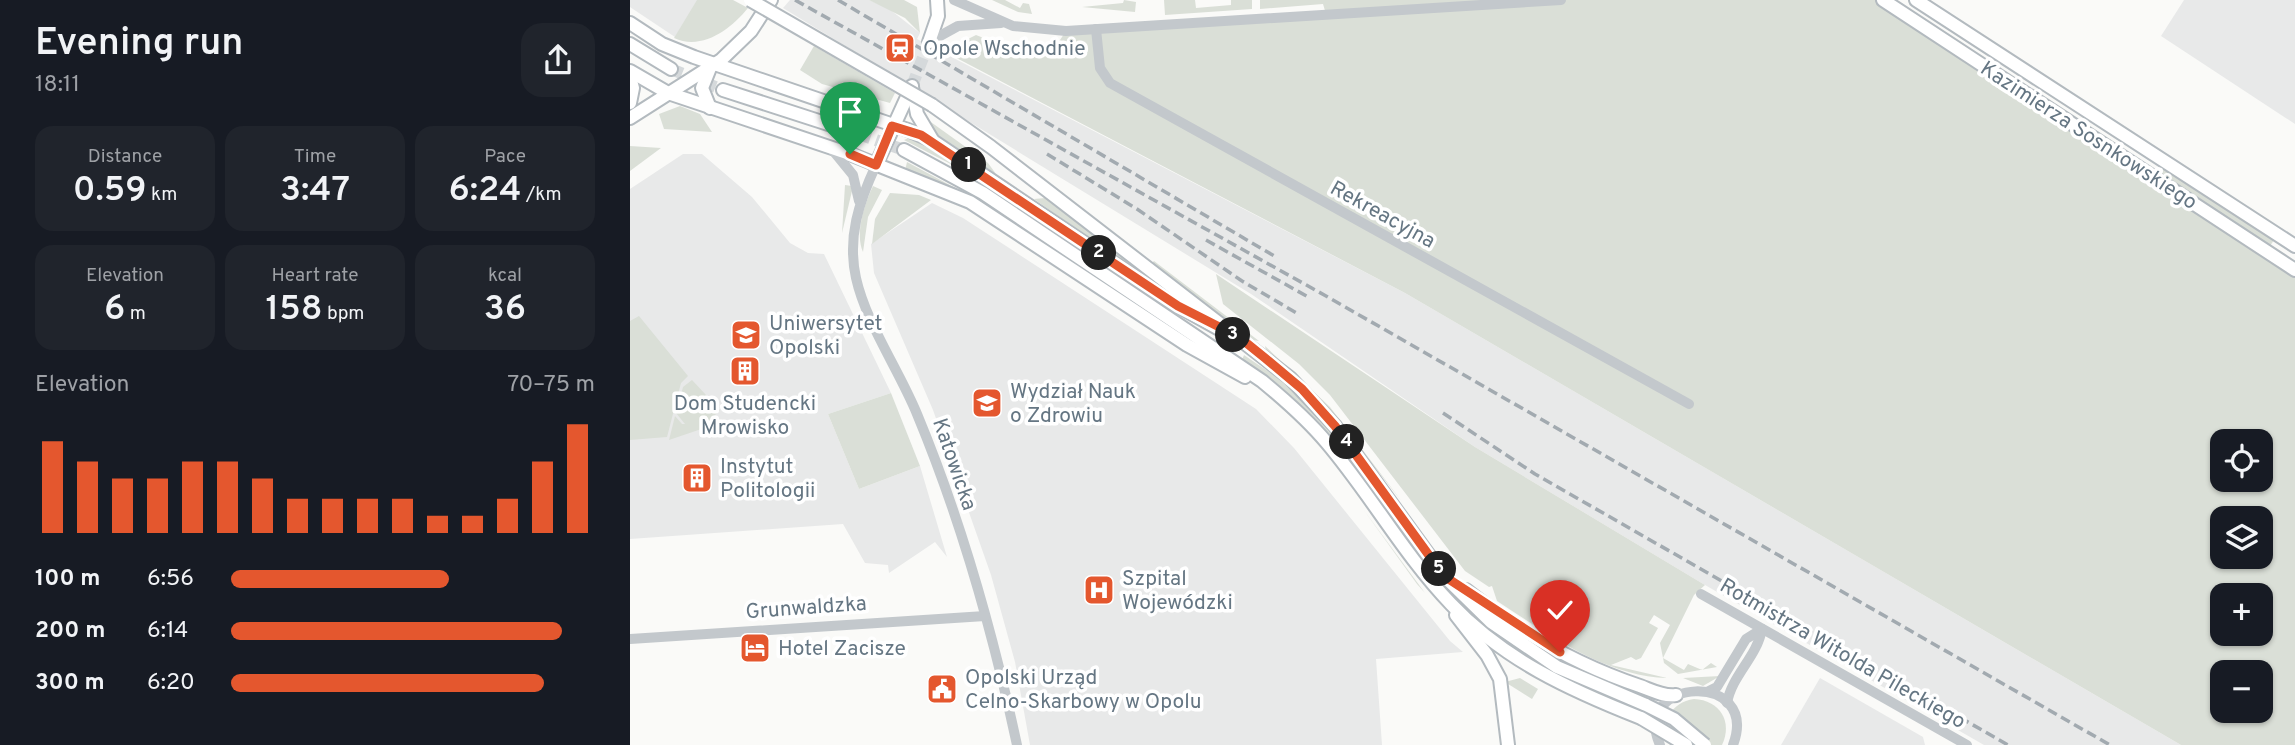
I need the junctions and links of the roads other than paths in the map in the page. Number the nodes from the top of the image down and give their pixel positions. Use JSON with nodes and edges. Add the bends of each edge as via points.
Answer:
{"nodes":[{"id":1,"x":750,"y":0,"type":"edge"},
{"id":2,"x":771,"y":0,"type":"edge"},
{"id":3,"x":937,"y":0,"type":"edge"},
{"id":4,"x":954,"y":0,"type":"edge"},
{"id":5,"x":1561,"y":0,"type":"edge"},
{"id":6,"x":1883,"y":0,"type":"edge"},
{"id":7,"x":1916,"y":0,"type":"edge"},
{"id":8,"x":630,"y":23,"type":"edge"},
{"id":9,"x":1005,"y":23,"type":"junction"},
{"id":10,"x":1096,"y":29,"type":"junction"},
{"id":11,"x":929,"y":42,"type":"joint"},
{"id":12,"x":630,"y":44,"type":"edge"},
{"id":13,"x":712,"y":67,"type":"junction"},
{"id":14,"x":671,"y":69,"type":"tunnel mouth"},
{"id":15,"x":630,"y":71,"type":"edge"},
{"id":16,"x":630,"y":76,"type":"edge"},
{"id":17,"x":723,"y":90,"type":"tunnel mouth"},
{"id":18,"x":668,"y":93,"type":"junction"},
{"id":19,"x":630,"y":103,"type":"edge"},
{"id":20,"x":710,"y":108,"type":"junction"},
{"id":21,"x":630,"y":118,"type":"edge"},
{"id":22,"x":892,"y":126,"type":"junction"},
{"id":23,"x":859,"y":134,"type":"tunnel mouth"},
{"id":24,"x":933,"y":141,"type":"junction"},
{"id":25,"x":831,"y":148,"type":"junction"},
{"id":26,"x":904,"y":150,"type":"tunnel mouth"},
{"id":27,"x":876,"y":165,"type":"junction"},
{"id":28,"x":859,"y":203,"type":"junction"},
{"id":29,"x":2295,"y":246,"type":"edge"},
{"id":30,"x":2295,"y":270,"type":"edge"},
{"id":31,"x":1239,"y":337,"type":"junction"},
{"id":32,"x":1276,"y":393,"type":"junction"},
{"id":33,"x":1689,"y":404,"type":"dead end"},
{"id":34,"x":1444,"y":576,"type":"junction"},
{"id":35,"x":1701,"y":594,"type":"dead end"},
{"id":36,"x":1452,"y":605,"type":"junction"},
{"id":37,"x":985,"y":616,"type":"junction"},
{"id":38,"x":1762,"y":629,"type":"junction"},
{"id":39,"x":630,"y":639,"type":"edge"},
{"id":40,"x":1709,"y":691,"type":"junction"},
{"id":41,"x":1676,"y":695,"type":"junction"},
{"id":42,"x":1727,"y":703,"type":"junction"},
{"id":43,"x":1657,"y":743,"type":"edge"},
{"id":44,"x":1017,"y":745,"type":"edge"},
{"id":45,"x":1507,"y":745,"type":"edge"},
{"id":46,"x":1686,"y":745,"type":"edge"},
{"id":47,"x":1705,"y":745,"type":"edge"},
{"id":48,"x":1733,"y":745,"type":"edge"},
{"id":49,"x":1967,"y":745,"type":"edge"}],
"edges":[{"from":1,"to":31,"type":"main road","bridge":true,"via":[[932,105]]},
{"from":2,"to":13,"type":"main road","via":[[751,31]]},
{"from":3,"to":11,"type":"main road","via":[[938,16]]},
{"from":4,"to":9,"type":"street"},
{"from":5,"to":10,"type":"street"},
{"from":6,"to":30,"type":"main road","name":"Kazimierza Sosnkowskiego"},
{"from":7,"to":29,"type":"main road","name":"Kazimierza Sosnkowskiego"},
{"from":8,"to":13,"type":"main road"},
{"from":9,"to":10,"type":"street","via":[[1040,30]]},
{"from":9,"to":11,"type":"street","via":[[958,26]]},
{"from":10,"to":33,"type":"street","name":"Rekreacyjna","via":[[1100,68],[1110,83]]},
{"from":12,"to":14,"type":"main road"},
{"from":13,"to":18,"type":"main road"},
{"from":13,"to":20,"type":"main road","via":[[702,88]]},
{"from":13,"to":22,"type":"main road"},
{"from":15,"to":18,"type":"main road"},
{"from":16,"to":19,"type":"main road"},
{"from":17,"to":23,"type":"main road"},
{"from":18,"to":20,"type":"main road"},
{"from":18,"to":21,"type":"main road"},
{"from":20,"to":25,"type":"main road"},
{"from":22,"to":24,"type":"main road"},
{"from":22,"to":24,"type":"main road","via":[[912,86],[917,114]]},
{"from":22,"to":27,"type":"main road"},
{"from":24,"to":31,"type":"main road","via":[[1178,306]]},
{"from":25,"to":27,"type":"main road"},
{"from":25,"to":28,"type":"street","via":[[853,175]]},
{"from":26,"to":32,"type":"main road","via":[[984,193]]},
{"from":27,"to":28,"type":"street"},
{"from":27,"to":32,"type":"main road","via":[[985,211],[1186,345]]},
{"from":28,"to":37,"type":"street","name":"Katowicka","via":[[852,243],[856,278],[917,414]]},
{"from":31,"to":34,"type":"main road","via":[[1322,410]]},
{"from":32,"to":36,"type":"main road","via":[[1328,444]]},
{"from":34,"to":41,"type":"main road","via":[[1593,670],[1663,695]]},
{"from":34,"to":47,"type":"main road","bridge":true,"via":[[1491,622],[1528,649],[1575,676],[1674,719]]},
{"from":35,"to":38,"type":"street","name":"Rotmistrza Witolda Pileckiego"},
{"from":36,"to":45,"type":"main road","via":[[1500,679]]},
{"from":36,"to":46,"type":"main road","bridge":true,"via":[[1526,665],[1571,690],[1641,718]]},
{"from":37,"to":39,"type":"street","name":"Grunwaldzka"},
{"from":37,"to":44,"type":"street","name":"Katowicka"},
{"from":38,"to":40,"type":"street","via":[[1746,639],[1717,687]]},
{"from":38,"to":42,"type":"street","via":[[1759,647],[1735,680]]},
{"from":38,"to":49,"type":"street","name":"Rotmistrza Witolda Pileckiego"},
{"from":40,"to":41,"type":"street"},
{"from":40,"to":42,"type":"street"},
{"from":41,"to":43,"type":"street","via":[[1659,715]]},
{"from":42,"to":48,"type":"street","via":[[1736,722]]}]}
